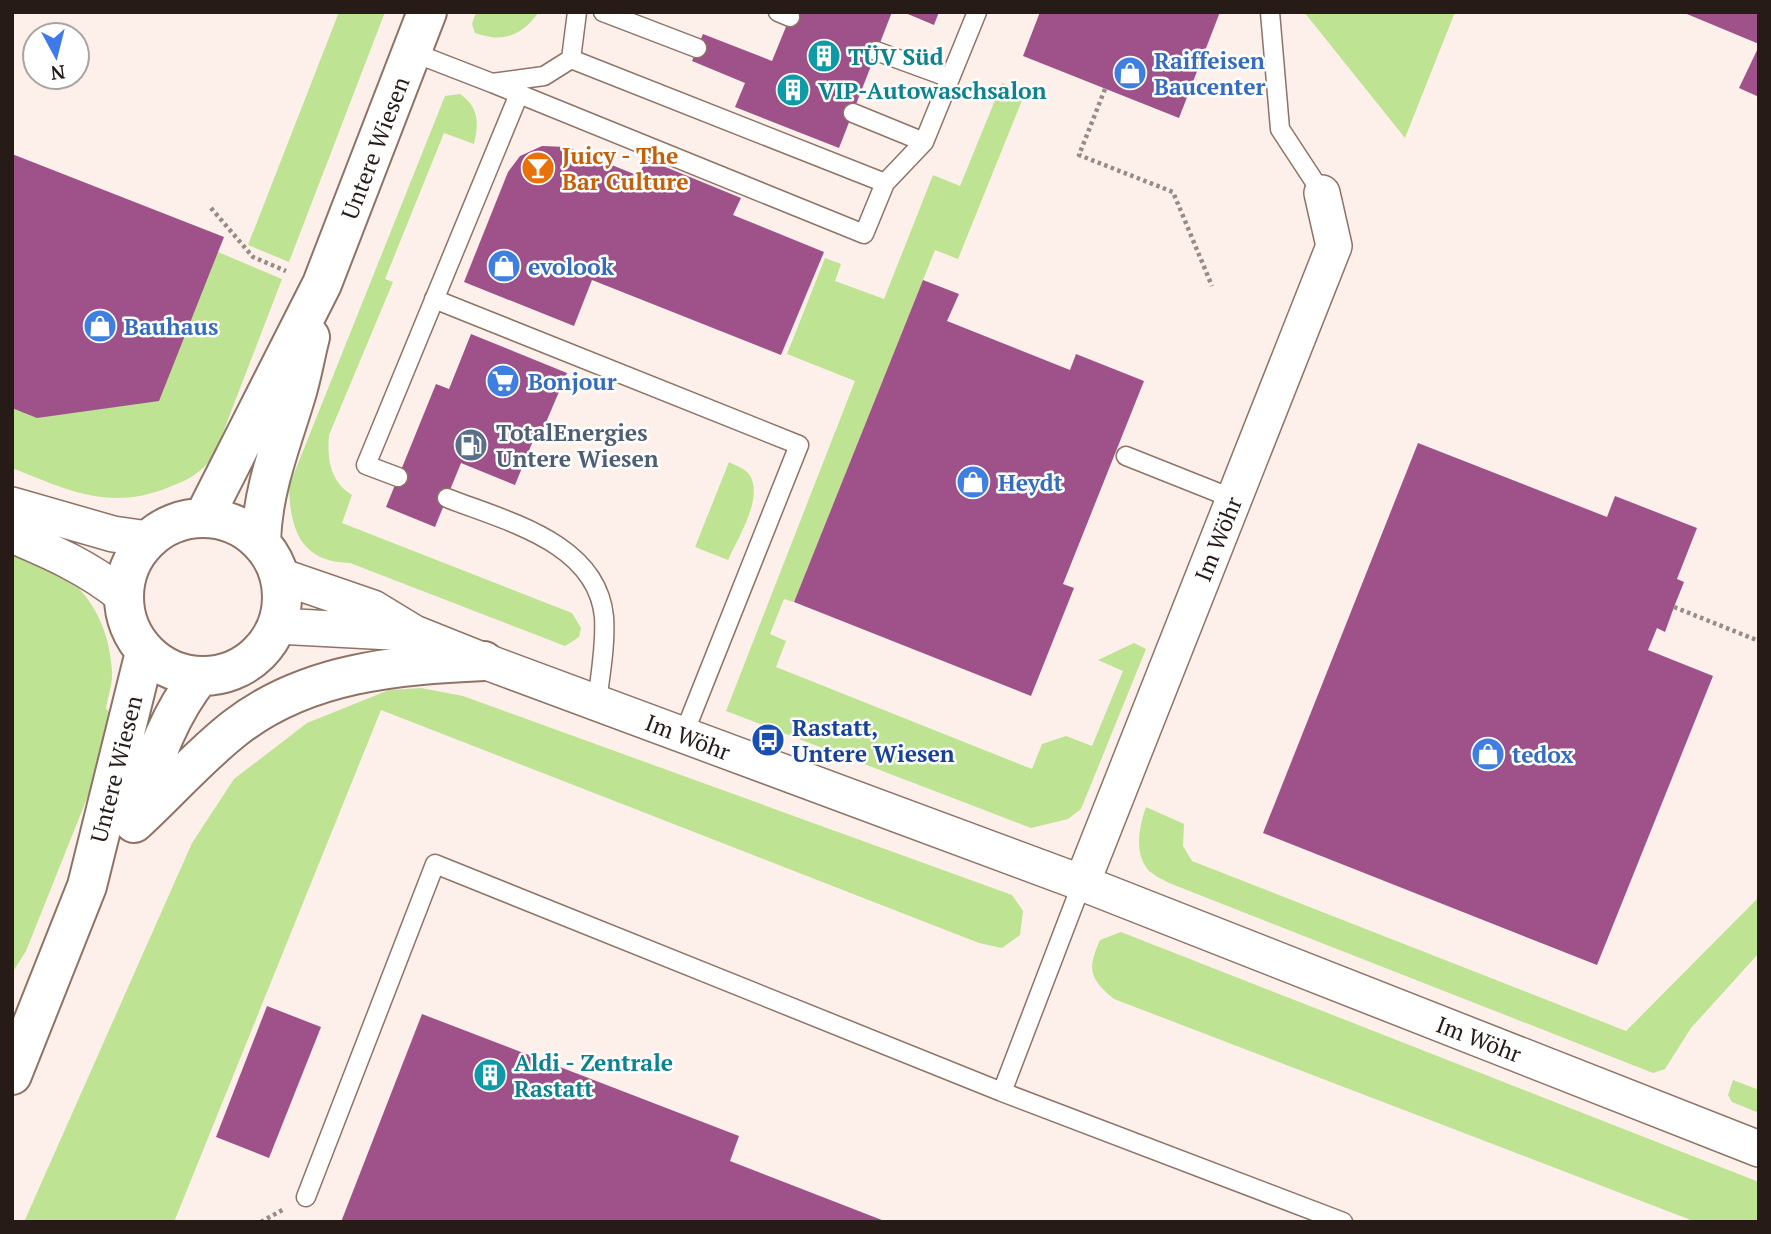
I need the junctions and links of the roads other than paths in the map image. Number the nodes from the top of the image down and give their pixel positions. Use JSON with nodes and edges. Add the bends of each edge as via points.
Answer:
{"nodes":[{"id":1,"x":427,"y":12,"type":"edge"},
{"id":2,"x":577,"y":12,"type":"edge"},
{"id":3,"x":603,"y":12,"type":"edge"},
{"id":4,"x":977,"y":12,"type":"edge"},
{"id":5,"x":1270,"y":12,"type":"edge"},
{"id":6,"x":697,"y":48,"type":"dead end"},
{"id":7,"x":876,"y":51,"type":"dead end"},
{"id":8,"x":412,"y":52,"type":"junction"},
{"id":9,"x":571,"y":59,"type":"junction"},
{"id":10,"x":950,"y":78,"type":"junction"},
{"id":11,"x":492,"y":83,"type":"junction"},
{"id":12,"x":519,"y":94,"type":"junction"},
{"id":13,"x":853,"y":113,"type":"dead end"},
{"id":14,"x":924,"y":142,"type":"junction"},
{"id":15,"x":885,"y":183,"type":"junction"},
{"id":16,"x":1322,"y":193,"type":"joint"},
{"id":17,"x":322,"y":284,"type":"junction"},
{"id":18,"x":434,"y":299,"type":"junction"},
{"id":19,"x":1126,"y":456,"type":"dead end"},
{"id":20,"x":398,"y":477,"type":"dead end"},
{"id":21,"x":447,"y":498,"type":"dead end"},
{"id":22,"x":1234,"y":499,"type":"junction"},
{"id":23,"x":12,"y":505,"type":"edge"},
{"id":24,"x":204,"y":517,"type":"junction"},
{"id":25,"x":12,"y":535,"type":"edge"},
{"id":26,"x":148,"y":539,"type":"junction"},
{"id":27,"x":261,"y":543,"type":"junction"},
{"id":28,"x":280,"y":576,"type":"junction"},
{"id":29,"x":123,"y":596,"type":"junction"},
{"id":30,"x":277,"y":626,"type":"junction"},
{"id":31,"x":414,"y":633,"type":"junction"},
{"id":32,"x":145,"y":652,"type":"junction"},
{"id":33,"x":484,"y":661,"type":"junction"},
{"id":34,"x":200,"y":676,"type":"junction"},
{"id":35,"x":597,"y":703,"type":"junction"},
{"id":36,"x":683,"y":736,"type":"junction"},
{"id":37,"x":134,"y":823,"type":"junction"},
{"id":38,"x":1082,"y":883,"type":"junction"},
{"id":39,"x":87,"y":886,"type":"junction"},
{"id":40,"x":12,"y":1075,"type":"edge"},
{"id":41,"x":1002,"y":1092,"type":"junction"},
{"id":42,"x":1759,"y":1149,"type":"edge"},
{"id":43,"x":306,"y":1197,"type":"dead end"},
{"id":44,"x":1343,"y":1222,"type":"edge"}],
"edges":[{"from":1,"to":8,"type":"street","name":"Untere Wiesen"},
{"from":2,"to":9,"type":"lane"},
{"from":3,"to":6,"type":"lane"},
{"from":4,"to":10,"type":"lane"},
{"from":5,"to":16,"type":"lane","via":[[1280,129]]},
{"from":7,"to":10,"type":"lane"},
{"from":8,"to":11,"type":"lane"},
{"from":8,"to":17,"type":"street","name":"Untere Wiesen"},
{"from":9,"to":11,"type":"lane","via":[[544,76]]},
{"from":9,"to":15,"type":"lane"},
{"from":10,"to":14,"type":"lane"},
{"from":11,"to":12,"type":"lane"},
{"from":12,"to":15,"type":"lane","via":[[864,234]]},
{"from":12,"to":18,"type":"lane"},
{"from":13,"to":14,"type":"lane"},
{"from":14,"to":15,"type":"lane"},
{"from":16,"to":22,"type":"street","name":"Im Wöhr","via":[[1334,246]]},
{"from":17,"to":24,"type":"street","name":"Untere Wiesen"},
{"from":17,"to":27,"type":"street","name":"Untere Wiesen","via":[[297,394],[269,478]]},
{"from":18,"to":20,"type":"lane","via":[[366,465]]},
{"from":18,"to":36,"type":"lane","via":[[799,445]]},
{"from":19,"to":22,"type":"lane"},
{"from":21,"to":35,"type":"lane","via":[[543,536],[569,554],[594,582],[604,616]]},
{"from":22,"to":38,"type":"street","name":"Im Wöhr"},
{"from":23,"to":26,"type":"street","via":[[113,534]]},
{"from":24,"to":26,"type":"street","via":[[174,523]]},
{"from":24,"to":27,"type":"street","via":[[235,524]]},
{"from":25,"to":29,"type":"street","via":[[67,558]]},
{"from":26,"to":29,"type":"street","via":[[130,565]]},
{"from":27,"to":28,"type":"street"},
{"from":28,"to":30,"type":"street"},
{"from":28,"to":31,"type":"street","name":"Im Wöhr","via":[[373,608]]},
{"from":29,"to":32,"type":"street","via":[[129,626]]},
{"from":30,"to":31,"type":"street","name":"Im Wöhr"},
{"from":30,"to":34,"type":"street","via":[[254,657],[219,674]]},
{"from":31,"to":33,"type":"street","name":"Im Wöhr"},
{"from":32,"to":34,"type":"street","via":[[180,673]]},
{"from":32,"to":39,"type":"street","name":"Untere Wiesen"},
{"from":33,"to":35,"type":"street","name":"Im Wöhr"},
{"from":33,"to":37,"type":"street","via":[[369,670],[301,691],[237,727]]},
{"from":34,"to":37,"type":"street","name":"Untere Wiesen","via":[[164,731]]},
{"from":35,"to":36,"type":"street","name":"Im Wöhr"},
{"from":36,"to":38,"type":"street","name":"Im Wöhr"},
{"from":37,"to":39,"type":"street","name":"Untere Wiesen"},
{"from":38,"to":41,"type":"lane"},
{"from":38,"to":42,"type":"street","name":"Im Wöhr"},
{"from":39,"to":40,"type":"street","name":"Untere Wiesen"},
{"from":41,"to":43,"type":"lane","via":[[436,864]]},
{"from":41,"to":44,"type":"lane"}]}
